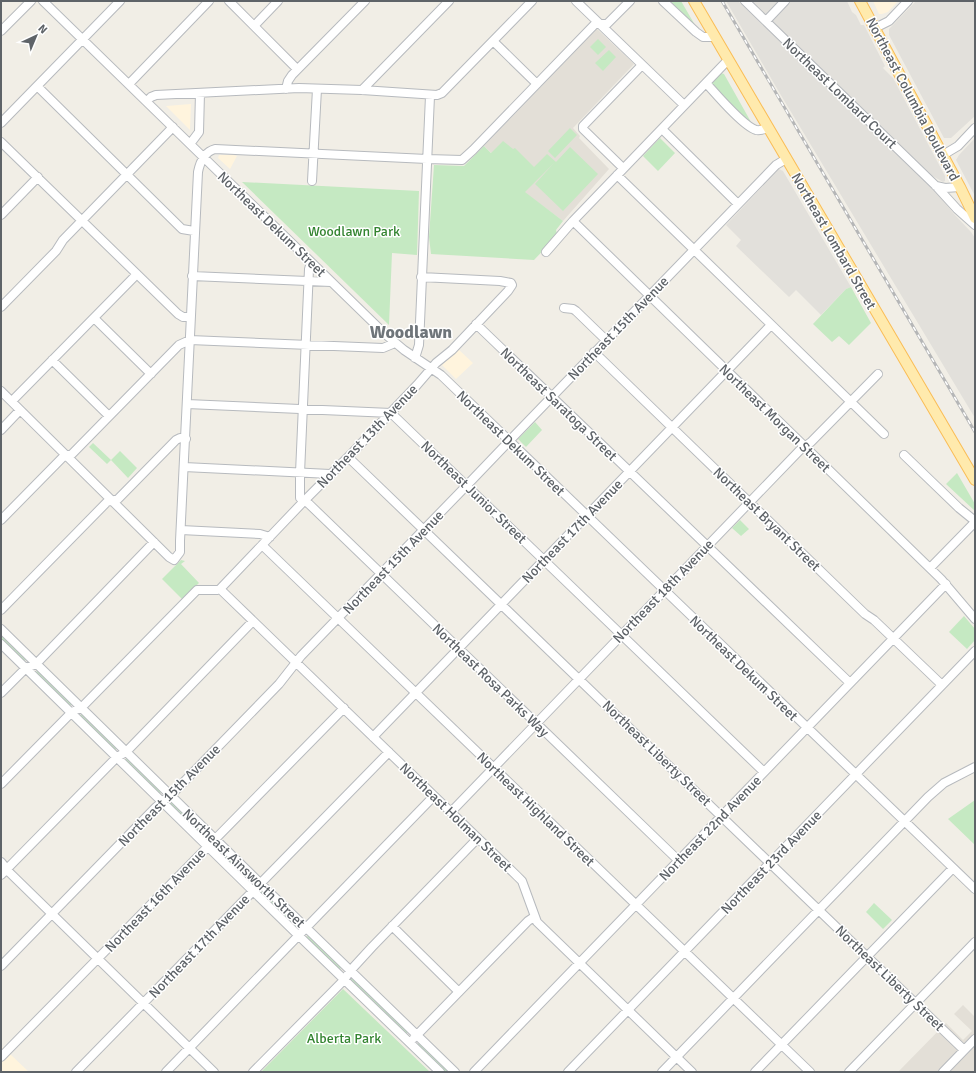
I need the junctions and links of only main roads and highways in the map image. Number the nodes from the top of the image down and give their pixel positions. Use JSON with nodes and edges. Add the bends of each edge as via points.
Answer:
{"nodes":[{"id":1,"x":694,"y":1,"type":"edge"},
{"id":2,"x":860,"y":1,"type":"edge"},
{"id":3,"x":975,"y":218,"type":"edge"},
{"id":4,"x":975,"y":480,"type":"edge"}],
"edges":[{"from":1,"to":4,"type":"main road","name":"Northeast Lombard Street"},
{"from":2,"to":3,"type":"main road","name":"Northeast Columbia Boulevard"}]}
